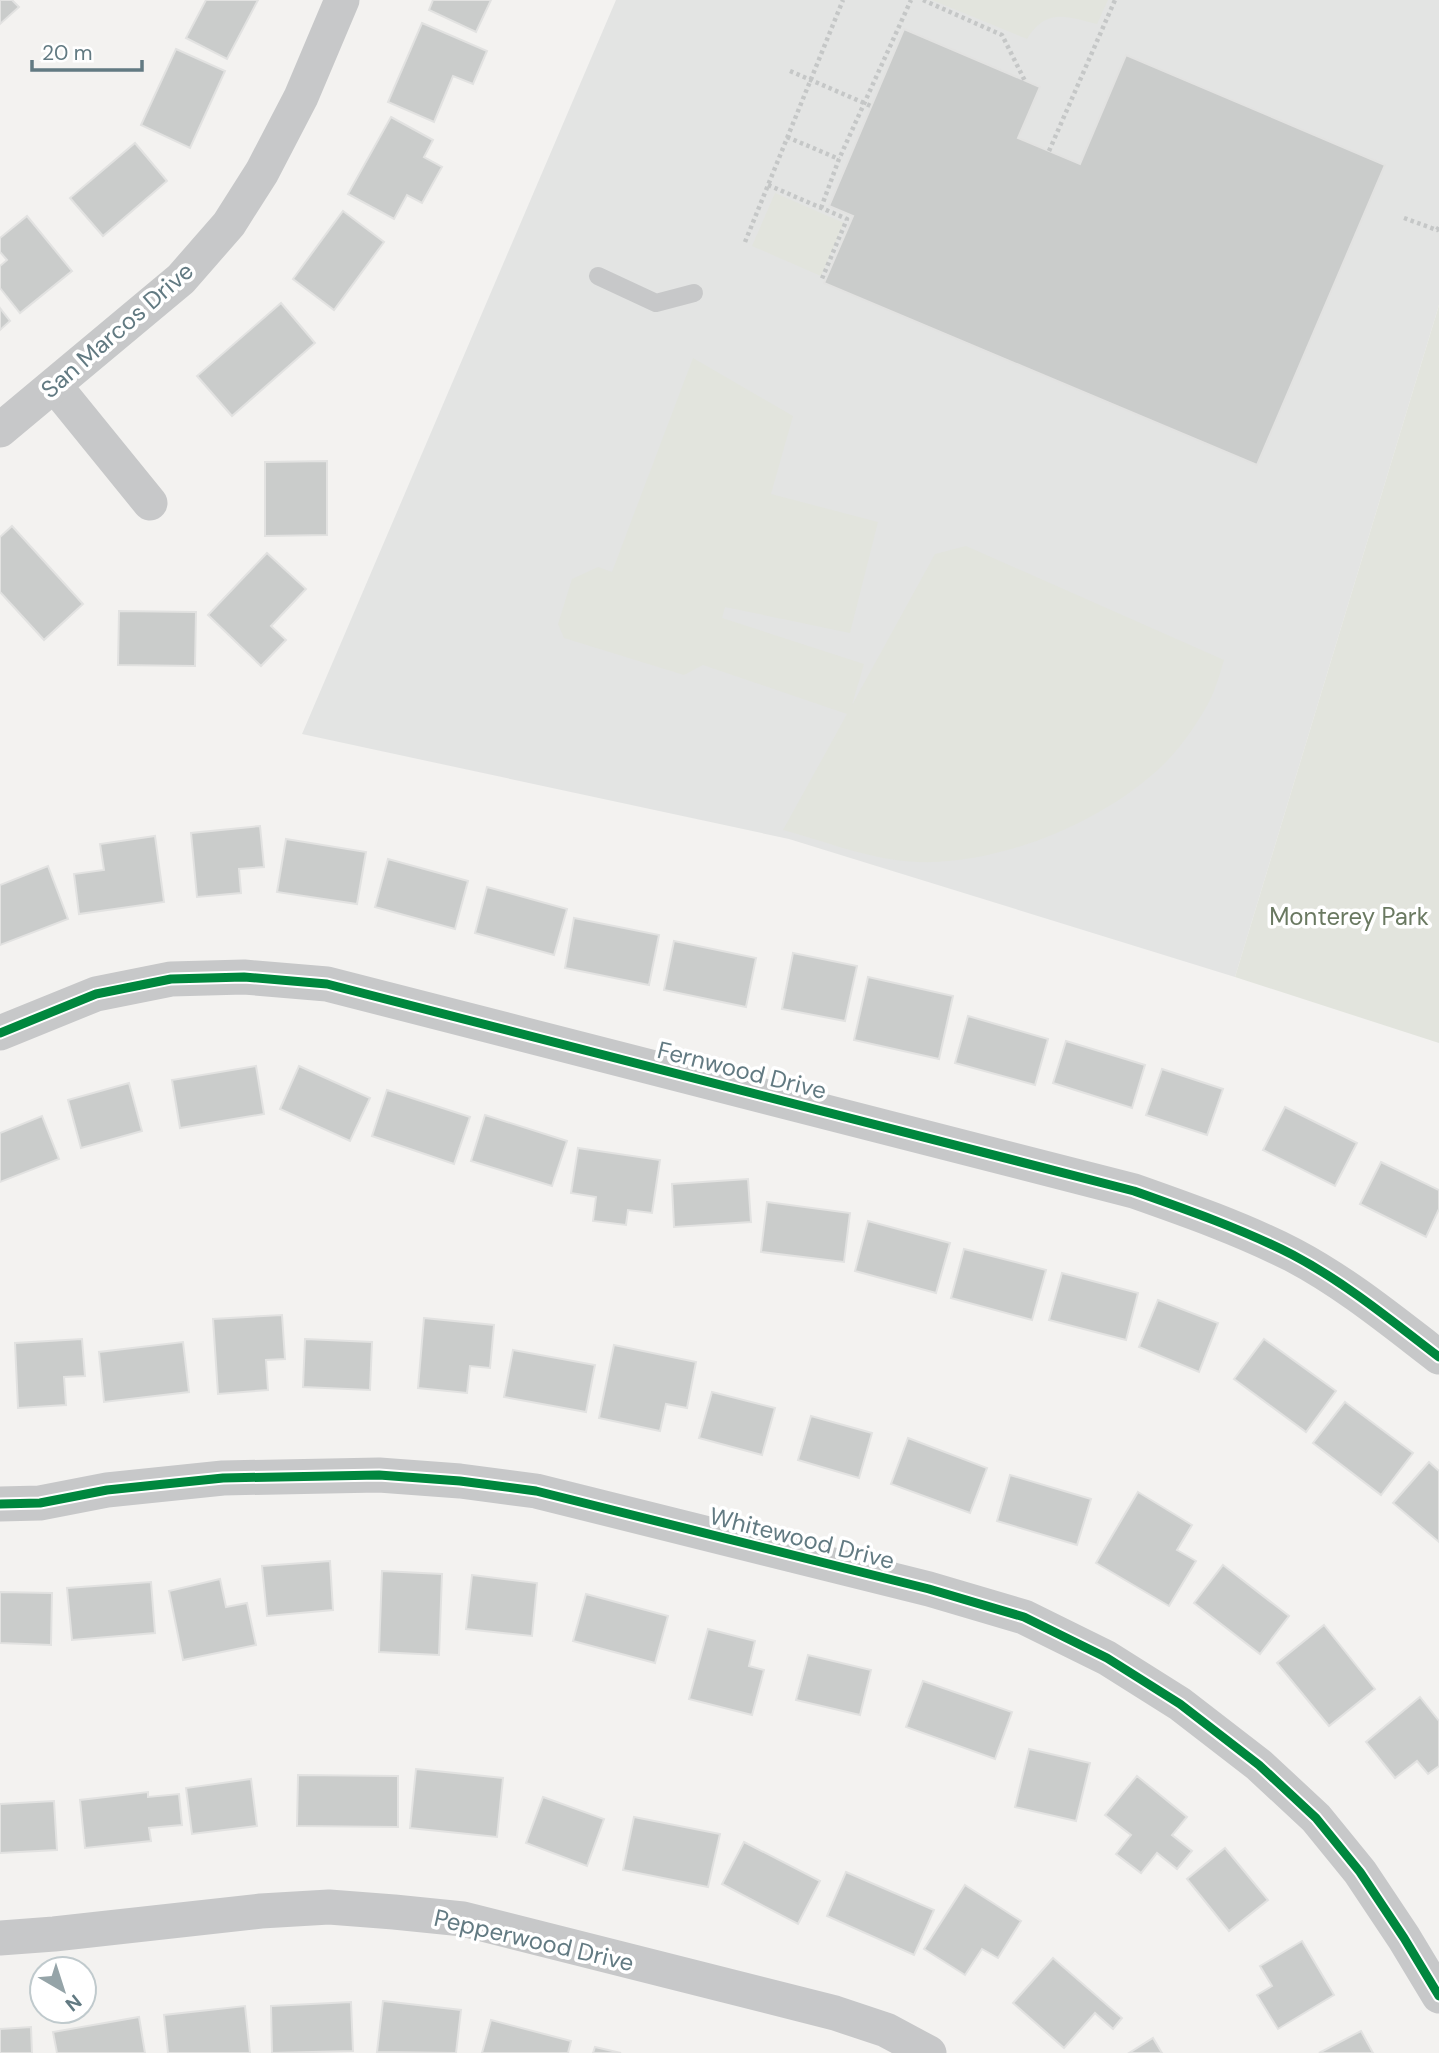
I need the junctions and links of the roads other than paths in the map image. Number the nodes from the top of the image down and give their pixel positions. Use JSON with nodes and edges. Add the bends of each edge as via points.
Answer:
{"nodes":[{"id":1,"x":342,"y":0,"type":"edge"},
{"id":2,"x":598,"y":276,"type":"dead end"},
{"id":3,"x":694,"y":293,"type":"dead end"},
{"id":4,"x":55,"y":386,"type":"junction"},
{"id":5,"x":0,"y":430,"type":"edge"},
{"id":6,"x":150,"y":503,"type":"dead end"},
{"id":7,"x":0,"y":1033,"type":"edge"},
{"id":8,"x":1439,"y":1357,"type":"edge"},
{"id":9,"x":0,"y":1503,"type":"edge"},
{"id":10,"x":0,"y":1938,"type":"edge"},
{"id":11,"x":1439,"y":1996,"type":"edge"},
{"id":12,"x":929,"y":2053,"type":"edge"}],
"edges":[{"from":1,"to":4,"type":"street","name":"San Marcos Drive","via":[[301,97],[229,224],[181,279]]},
{"from":2,"to":3,"type":"lane","via":[[656,303]]},
{"from":4,"to":5,"type":"street","name":"San Marcos Drive"},
{"from":4,"to":6,"type":"street"},
{"from":7,"to":8,"type":"street","name":"Fernwood Drive","via":[[96,994],[171,979],[244,977],[327,984],[1134,1191],[1220,1222],[1294,1256],[1360,1296]]},
{"from":9,"to":11,"type":"street","name":"Whitewood Drive","via":[[40,1503],[107,1490],[223,1478],[379,1475],[460,1481],[536,1491],[1024,1617],[1107,1658],[1180,1704],[1259,1765],[1316,1818],[1360,1872]]},
{"from":10,"to":12,"type":"street","name":"Pepperwood Drive","via":[[329,1907],[463,1919],[835,2013],[886,2030]]}]}
